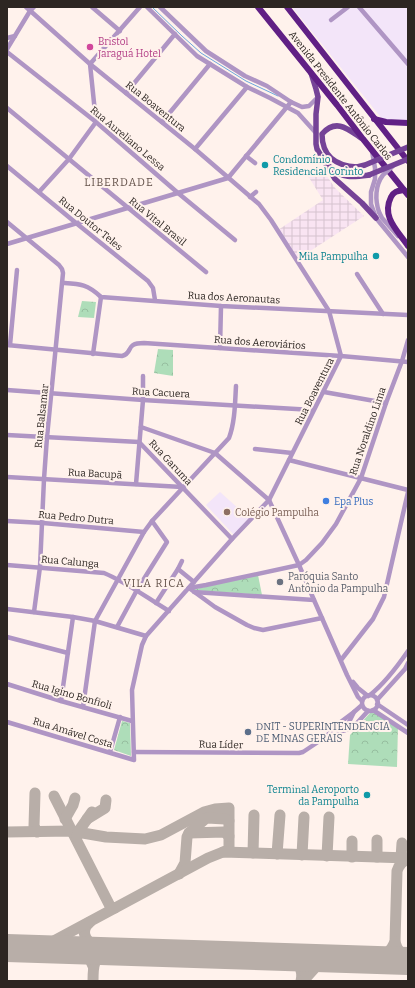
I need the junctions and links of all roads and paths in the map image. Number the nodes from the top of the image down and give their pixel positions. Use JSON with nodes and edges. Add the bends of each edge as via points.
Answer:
{"nodes":[{"id":1,"x":26,"y":7,"type":"edge"},
{"id":2,"x":34,"y":7,"type":"edge"},
{"id":3,"x":92,"y":7,"type":"edge"},
{"id":4,"x":140,"y":7,"type":"edge"},
{"id":5,"x":147,"y":7,"type":"edge"},
{"id":6,"x":160,"y":7,"type":"edge"},
{"id":7,"x":258,"y":7,"type":"edge"},
{"id":8,"x":287,"y":7,"type":"edge"},
{"id":9,"x":348,"y":7,"type":"edge"},
{"id":10,"x":359,"y":7,"type":"edge"},
{"id":11,"x":30,"y":11,"type":"junction"},
{"id":12,"x":331,"y":20,"type":"dead end"},
{"id":13,"x":120,"y":31,"type":"junction"},
{"id":14,"x":175,"y":34,"type":"junction"},
{"id":15,"x":15,"y":36,"type":"junction"},
{"id":16,"x":7,"y":38,"type":"edge"},
{"id":17,"x":7,"y":50,"type":"edge"},
{"id":18,"x":90,"y":64,"type":"junction"},
{"id":19,"x":210,"y":64,"type":"junction"},
{"id":20,"x":408,"y":64,"type":"edge"},
{"id":21,"x":310,"y":71,"type":"junction"},
{"id":22,"x":247,"y":87,"type":"junction"},
{"id":23,"x":126,"y":92,"type":"junction"},
{"id":24,"x":318,"y":97,"type":"junction"},
{"id":25,"x":291,"y":102,"type":"junction"},
{"id":26,"x":7,"y":108,"type":"edge"},
{"id":27,"x":287,"y":108,"type":"junction"},
{"id":28,"x":374,"y":119,"type":"junction"},
{"id":29,"x":96,"y":122,"type":"junction"},
{"id":30,"x":162,"y":122,"type":"junction"},
{"id":31,"x":408,"y":123,"type":"edge"},
{"id":32,"x":316,"y":133,"type":"junction"},
{"id":33,"x":363,"y":139,"type":"junction"},
{"id":34,"x":408,"y":147,"type":"edge"},
{"id":35,"x":195,"y":149,"type":"junction"},
{"id":36,"x":372,"y":151,"type":"junction"},
{"id":37,"x":246,"y":156,"type":"junction"},
{"id":38,"x":70,"y":159,"type":"junction"},
{"id":39,"x":408,"y":160,"type":"edge"},
{"id":40,"x":325,"y":162,"type":"junction"},
{"id":41,"x":255,"y":163,"type":"dead end"},
{"id":42,"x":396,"y":164,"type":"junction"},
{"id":43,"x":7,"y":166,"type":"edge"},
{"id":44,"x":228,"y":178,"type":"junction"},
{"id":45,"x":39,"y":192,"type":"junction"},
{"id":46,"x":256,"y":192,"type":"dead end"},
{"id":47,"x":178,"y":193,"type":"junction"},
{"id":48,"x":406,"y":193,"type":"edge"},
{"id":49,"x":250,"y":197,"type":"junction"},
{"id":50,"x":128,"y":208,"type":"junction"},
{"id":51,"x":376,"y":218,"type":"junction"},
{"id":52,"x":7,"y":222,"type":"edge"},
{"id":53,"x":76,"y":223,"type":"junction"},
{"id":54,"x":27,"y":238,"type":"junction"},
{"id":55,"x":235,"y":240,"type":"dead end"},
{"id":56,"x":7,"y":244,"type":"edge"},
{"id":57,"x":408,"y":247,"type":"edge"},
{"id":58,"x":408,"y":257,"type":"edge"},
{"id":59,"x":16,"y":270,"type":"dead end"},
{"id":60,"x":206,"y":272,"type":"dead end"},
{"id":61,"x":357,"y":274,"type":"dead end"},
{"id":62,"x":63,"y":282,"type":"junction"},
{"id":63,"x":101,"y":297,"type":"junction"},
{"id":64,"x":155,"y":300,"type":"junction"},
{"id":65,"x":221,"y":306,"type":"junction"},
{"id":66,"x":329,"y":311,"type":"junction"},
{"id":67,"x":383,"y":314,"type":"junction"},
{"id":68,"x":408,"y":315,"type":"edge"},
{"id":69,"x":408,"y":340,"type":"edge"},
{"id":70,"x":8,"y":345,"type":"edge"},
{"id":71,"x":220,"y":348,"type":"junction"},
{"id":72,"x":56,"y":350,"type":"junction"},
{"id":73,"x":93,"y":354,"type":"junction"},
{"id":74,"x":341,"y":356,"type":"junction"},
{"id":75,"x":402,"y":361,"type":"junction"},
{"id":76,"x":408,"y":362,"type":"edge"},
{"id":77,"x":143,"y":376,"type":"dead end"},
{"id":78,"x":236,"y":386,"type":"dead end"},
{"id":79,"x":7,"y":390,"type":"edge"},
{"id":80,"x":324,"y":392,"type":"junction"},
{"id":81,"x":52,"y":394,"type":"junction"},
{"id":82,"x":143,"y":400,"type":"junction"},
{"id":83,"x":386,"y":403,"type":"junction"},
{"id":84,"x":235,"y":405,"type":"junction"},
{"id":85,"x":313,"y":410,"type":"junction"},
{"id":86,"x":141,"y":427,"type":"junction"},
{"id":87,"x":7,"y":435,"type":"edge"},
{"id":88,"x":47,"y":437,"type":"junction"},
{"id":89,"x":140,"y":442,"type":"junction"},
{"id":90,"x":254,"y":449,"type":"dead end"},
{"id":91,"x":215,"y":453,"type":"junction"},
{"id":92,"x":292,"y":453,"type":"junction"},
{"id":93,"x":289,"y":460,"type":"junction"},
{"id":94,"x":7,"y":477,"type":"edge"},
{"id":95,"x":361,"y":478,"type":"junction"},
{"id":96,"x":44,"y":479,"type":"junction"},
{"id":97,"x":136,"y":484,"type":"junction"},
{"id":98,"x":182,"y":487,"type":"junction"},
{"id":99,"x":408,"y":491,"type":"edge"},
{"id":100,"x":269,"y":500,"type":"junction"},
{"id":101,"x":7,"y":521,"type":"edge"},
{"id":102,"x":152,"y":521,"type":"junction"},
{"id":103,"x":43,"y":523,"type":"junction"},
{"id":104,"x":144,"y":532,"type":"junction"},
{"id":105,"x":232,"y":539,"type":"junction"},
{"id":106,"x":182,"y":561,"type":"dead end"},
{"id":107,"x":7,"y":565,"type":"edge"},
{"id":108,"x":299,"y":565,"type":"junction"},
{"id":109,"x":40,"y":567,"type":"junction"},
{"id":110,"x":178,"y":569,"type":"junction"},
{"id":111,"x":118,"y":579,"type":"junction"},
{"id":112,"x":194,"y":582,"type":"junction"},
{"id":113,"x":189,"y":588,"type":"junction"},
{"id":114,"x":137,"y":590,"type":"junction"},
{"id":115,"x":185,"y":592,"type":"junction"},
{"id":116,"x":194,"y":592,"type":"junction"},
{"id":117,"x":314,"y":600,"type":"junction"},
{"id":118,"x":156,"y":603,"type":"junction"},
{"id":119,"x":7,"y":609,"type":"edge"},
{"id":120,"x":169,"y":611,"type":"junction"},
{"id":121,"x":34,"y":612,"type":"junction"},
{"id":122,"x":73,"y":617,"type":"junction"},
{"id":123,"x":322,"y":618,"type":"junction"},
{"id":124,"x":95,"y":621,"type":"junction"},
{"id":125,"x":117,"y":627,"type":"junction"},
{"id":126,"x":146,"y":636,"type":"junction"},
{"id":127,"x":7,"y":637,"type":"edge"},
{"id":128,"x":408,"y":651,"type":"edge"},
{"id":129,"x":68,"y":653,"type":"junction"},
{"id":130,"x":341,"y":660,"type":"junction"},
{"id":131,"x":408,"y":663,"type":"edge"},
{"id":132,"x":348,"y":675,"type":"junction"},
{"id":133,"x":7,"y":684,"type":"edge"},
{"id":134,"x":369,"y":696,"type":"junction"},
{"id":135,"x":60,"y":701,"type":"junction"},
{"id":136,"x":377,"y":702,"type":"junction"},
{"id":137,"x":362,"y":703,"type":"junction"},
{"id":138,"x":83,"y":707,"type":"junction"},
{"id":139,"x":370,"y":710,"type":"junction"},
{"id":140,"x":354,"y":712,"type":"junction"},
{"id":141,"x":120,"y":717,"type":"junction"},
{"id":142,"x":132,"y":721,"type":"junction"},
{"id":143,"x":7,"y":722,"type":"edge"},
{"id":144,"x":408,"y":725,"type":"edge"},
{"id":145,"x":345,"y":730,"type":"junction"},
{"id":146,"x":408,"y":733,"type":"edge"},
{"id":147,"x":327,"y":736,"type":"junction"},
{"id":148,"x":110,"y":752,"type":"junction"},
{"id":149,"x":134,"y":752,"type":"junction"},
{"id":150,"x":134,"y":760,"type":"joint"}],
"edges":[{"from":1,"to":11,"type":"street","name":"Rua Boaventura"},
{"from":2,"to":11,"type":"street"},
{"from":3,"to":13,"type":"street"},
{"from":4,"to":13,"type":"street"},
{"from":5,"to":14,"type":"street"},
{"from":6,"to":25,"type":"street","via":[[206,51]]},
{"from":7,"to":21,"type":"highway","name":"Avenida Presidente Antônio Carlos"},
{"from":8,"to":28,"type":"highway","name":"Avenida Presidente Antônio Carlos"},
{"from":9,"to":12,"type":"street"},
{"from":10,"to":20,"type":"street"},
{"from":11,"to":15,"type":"street"},
{"from":11,"to":18,"type":"street","name":"Rua Boaventura"},
{"from":13,"to":18,"type":"street"},
{"from":14,"to":19,"type":"street"},
{"from":14,"to":23,"type":"street"},
{"from":15,"to":16,"type":"street"},
{"from":15,"to":17,"type":"street"},
{"from":17,"to":29,"type":"street","name":"Rua Aureliano Lessa"},
{"from":18,"to":23,"type":"street","name":"Rua Boaventura"},
{"from":18,"to":29,"type":"street"},
{"from":19,"to":22,"type":"street"},
{"from":19,"to":30,"type":"street"},
{"from":21,"to":24,"type":"main road"},
{"from":21,"to":33,"type":"highway","name":"Avenida Presidente Antônio Carlos"},
{"from":22,"to":27,"type":"street"},
{"from":22,"to":35,"type":"street"},
{"from":23,"to":30,"type":"street","name":"Rua Boaventura"},
{"from":24,"to":25,"type":"street","via":[[309,106],[302,107]]},
{"from":24,"to":32,"type":"main road"},
{"from":25,"to":27,"type":"street"},
{"from":26,"to":38,"type":"street","name":"Rua Vital Brasil"},
{"from":27,"to":32,"type":"street","via":[[298,113]]},
{"from":27,"to":37,"type":"street"},
{"from":28,"to":31,"type":"highway"},
{"from":28,"to":39,"type":"highway","name":"Avenida Presidente Antônio Carlos"},
{"from":29,"to":38,"type":"street"},
{"from":29,"to":47,"type":"street","name":"Rua Aureliano Lessa"},
{"from":30,"to":35,"type":"street","name":"Rua Boaventura"},
{"from":32,"to":40,"type":"main road","via":[[317,149]]},
{"from":33,"to":34,"type":"main road","bridge":true,"via":[[347,128],[336,125],[322,134],[322,142],[327,153],[336,162],[348,166],[365,165]]},
{"from":33,"to":36,"type":"highway","name":"Avenida Presidente Antônio Carlos"},
{"from":35,"to":44,"type":"street","name":"Rua Boaventura"},
{"from":36,"to":48,"type":"highway","name":"Avenida Presidente Antônio Carlos"},
{"from":36,"to":51,"type":"street","via":[[375,179],[371,204]]},
{"from":37,"to":41,"type":"street"},
{"from":37,"to":44,"type":"street"},
{"from":38,"to":45,"type":"street"},
{"from":38,"to":50,"type":"street","name":"Rua Vital Brasil"},
{"from":39,"to":42,"type":"main road","bridge":true},
{"from":40,"to":42,"type":"main road","bridge":true,"via":[[334,171],[350,177],[369,175]]},
{"from":40,"to":51,"type":"main road","via":[[335,179]]},
{"from":42,"to":57,"type":"street","bridge":true,"via":[[383,175],[377,188],[377,206],[382,218]]},
{"from":43,"to":45,"type":"street","name":"Rua Doutor Teles"},
{"from":44,"to":47,"type":"street"},
{"from":44,"to":49,"type":"street","name":"Rua Boaventura"},
{"from":45,"to":53,"type":"street","name":"Rua Doutor Teles"},
{"from":46,"to":49,"type":"street"},
{"from":47,"to":50,"type":"street"},
{"from":47,"to":55,"type":"street","name":"Rua Aureliano Lessa"},
{"from":48,"to":57,"type":"highway","via":[[397,191],[393,194],[388,209],[392,223]]},
{"from":49,"to":66,"type":"street","name":"Rua Boaventura","via":[[271,220]]},
{"from":50,"to":53,"type":"street"},
{"from":50,"to":60,"type":"street","name":"Rua Vital Brasil"},
{"from":51,"to":58,"type":"street"},
{"from":52,"to":54,"type":"street","name":"Rua Balsamar"},
{"from":53,"to":54,"type":"street"},
{"from":53,"to":64,"type":"street","name":"Rua Doutor Teles","via":[[148,281],[153,288]]},
{"from":54,"to":56,"type":"street"},
{"from":54,"to":62,"type":"street","name":"Rua Balsamar","via":[[59,264]]},
{"from":59,"to":70,"type":"street"},
{"from":61,"to":67,"type":"street"},
{"from":62,"to":63,"type":"street","via":[[90,288]]},
{"from":62,"to":72,"type":"street","name":"Rua Balsamar"},
{"from":63,"to":64,"type":"street","name":"Rua dos Aeronautas"},
{"from":63,"to":73,"type":"street"},
{"from":64,"to":65,"type":"street","name":"Rua dos Aeronautas"},
{"from":65,"to":66,"type":"street","name":"Rua dos Aeronautas"},
{"from":65,"to":71,"type":"street"},
{"from":66,"to":67,"type":"street","name":"Rua dos Aeronautas"},
{"from":66,"to":74,"type":"street","name":"Rua Boaventura"},
{"from":67,"to":68,"type":"street","name":"Rua dos Aeronautas"},
{"from":69,"to":75,"type":"street","name":"Rua Noraldino Lima"},
{"from":70,"to":72,"type":"street"},
{"from":71,"to":73,"type":"street","name":"Rua dos Aeroviários","via":[[136,343],[126,356]]},
{"from":71,"to":74,"type":"street","name":"Rua dos Aeroviários"},
{"from":72,"to":73,"type":"street"},
{"from":72,"to":81,"type":"street","name":"Rua Balsamar"},
{"from":74,"to":75,"type":"street","name":"Rua dos Aeroviários"},
{"from":74,"to":80,"type":"street","name":"Rua Boaventura"},
{"from":75,"to":76,"type":"street","name":"Rua dos Aeroviários"},
{"from":75,"to":83,"type":"street","name":"Rua Noraldino Lima"},
{"from":77,"to":82,"type":"street"},
{"from":78,"to":84,"type":"street"},
{"from":79,"to":81,"type":"street","name":"Rua Cacuera"},
{"from":80,"to":83,"type":"street"},
{"from":80,"to":85,"type":"street","name":"Rua Boaventura"},
{"from":81,"to":82,"type":"street","name":"Rua Cacuera"},
{"from":81,"to":88,"type":"street","name":"Rua Balsamar"},
{"from":82,"to":84,"type":"street","name":"Rua Cacuera"},
{"from":82,"to":86,"type":"street"},
{"from":83,"to":95,"type":"street","name":"Rua Noraldino Lima"},
{"from":84,"to":85,"type":"street","name":"Rua Cacuera"},
{"from":84,"to":91,"type":"street","via":[[232,431]]},
{"from":85,"to":92,"type":"street","name":"Rua Boaventura"},
{"from":86,"to":89,"type":"street"},
{"from":86,"to":91,"type":"street"},
{"from":87,"to":88,"type":"street","name":"Rua Garuma"},
{"from":88,"to":89,"type":"street","name":"Rua Garuma"},
{"from":88,"to":96,"type":"street","name":"Rua Balsamar"},
{"from":89,"to":97,"type":"street"},
{"from":89,"to":98,"type":"street","name":"Rua Garuma"},
{"from":90,"to":92,"type":"street"},
{"from":91,"to":98,"type":"street"},
{"from":91,"to":100,"type":"street"},
{"from":92,"to":93,"type":"street","name":"Rua Boaventura"},
{"from":93,"to":95,"type":"street"},
{"from":93,"to":100,"type":"street","name":"Rua Boaventura"},
{"from":94,"to":96,"type":"street","name":"Rua Bacupã"},
{"from":95,"to":99,"type":"street"},
{"from":95,"to":108,"type":"street","name":"Rua Noraldino Lima","via":[[336,524],[322,543]]},
{"from":96,"to":97,"type":"street","name":"Rua Bacupã"},
{"from":96,"to":103,"type":"street","name":"Rua Balsamar"},
{"from":97,"to":98,"type":"street","name":"Rua Bacupã"},
{"from":98,"to":102,"type":"street"},
{"from":98,"to":105,"type":"street","name":"Rua Garuma"},
{"from":99,"to":130,"type":"street","via":[[384,597],[373,619]]},
{"from":100,"to":105,"type":"street","name":"Rua Boaventura"},
{"from":100,"to":108,"type":"street"},
{"from":101,"to":103,"type":"street","name":"Rua Pedro Dutra"},
{"from":102,"to":104,"type":"street"},
{"from":102,"to":114,"type":"street","via":[[167,542]]},
{"from":103,"to":104,"type":"street","name":"Rua Pedro Dutra"},
{"from":103,"to":109,"type":"street","name":"Rua Balsamar"},
{"from":104,"to":111,"type":"street"},
{"from":105,"to":112,"type":"street","name":"Rua Boaventura"},
{"from":106,"to":110,"type":"street"},
{"from":107,"to":109,"type":"street","name":"Rua Calunga"},
{"from":108,"to":113,"type":"street","name":"Rua Noraldino Lima"},
{"from":108,"to":117,"type":"street"},
{"from":109,"to":111,"type":"street","name":"Rua Calunga","via":[[104,573]]},
{"from":109,"to":121,"type":"street","name":"Rua Balsamar"},
{"from":110,"to":112,"type":"street"},
{"from":110,"to":118,"type":"street"},
{"from":111,"to":114,"type":"street","name":"Rua Calunga"},
{"from":111,"to":124,"type":"street"},
{"from":112,"to":113,"type":"street","name":"Rua Boaventura"},
{"from":113,"to":115,"type":"street","name":"Rua Boaventura"},
{"from":113,"to":116,"type":"street"},
{"from":114,"to":118,"type":"street","name":"Rua Calunga"},
{"from":114,"to":125,"type":"street"},
{"from":115,"to":116,"type":"street"},
{"from":115,"to":120,"type":"street","name":"Rua Boaventura"},
{"from":116,"to":117,"type":"street"},
{"from":116,"to":123,"type":"street","via":[[215,607],[254,628],[263,630]]},
{"from":117,"to":123,"type":"street"},
{"from":118,"to":120,"type":"street","name":"Rua Calunga"},
{"from":119,"to":121,"type":"street"},
{"from":120,"to":126,"type":"street","name":"Rua Boaventura"},
{"from":121,"to":122,"type":"street"},
{"from":122,"to":124,"type":"street"},
{"from":122,"to":129,"type":"street"},
{"from":123,"to":130,"type":"street"},
{"from":124,"to":125,"type":"street"},
{"from":124,"to":138,"type":"street"},
{"from":125,"to":126,"type":"street"},
{"from":126,"to":142,"type":"street","name":"Rua Boaventura","via":[[132,690]]},
{"from":127,"to":129,"type":"street"},
{"from":128,"to":134,"type":"street","via":[[398,666]]},
{"from":129,"to":135,"type":"street"},
{"from":130,"to":132,"type":"street"},
{"from":131,"to":136,"type":"street"},
{"from":132,"to":134,"type":"street","via":[[358,688]]},
{"from":132,"to":137,"type":"street"},
{"from":133,"to":135,"type":"street","name":"Rua Igino Bonfioli"},
{"from":134,"to":136,"type":"street","via":[[374,697]]},
{"from":134,"to":137,"type":"street","via":[[364,698]]},
{"from":135,"to":138,"type":"street","name":"Rua Igino Bonfioli"},
{"from":136,"to":139,"type":"street","via":[[375,708]]},
{"from":136,"to":144,"type":"street"},
{"from":137,"to":139,"type":"street","via":[[364,709]]},
{"from":137,"to":140,"type":"street","name":"Rua Líder"},
{"from":138,"to":141,"type":"street","name":"Rua Igino Bonfioli"},
{"from":139,"to":145,"type":"street","name":"Rua Líder","via":[[351,728]]},
{"from":139,"to":146,"type":"street"},
{"from":140,"to":145,"type":"street","name":"Rua Líder"},
{"from":140,"to":147,"type":"street","name":"Rua Líder","via":[[334,727]]},
{"from":141,"to":142,"type":"street","name":"Rua Igino Bonfioli"},
{"from":141,"to":148,"type":"street"},
{"from":142,"to":149,"type":"street","name":"Rua Boaventura"},
{"from":143,"to":148,"type":"street","name":"Rua Amável Costa"},
{"from":145,"to":147,"type":"street","name":"Rua Líder"},
{"from":147,"to":149,"type":"street","name":"Rua Líder","via":[[298,754]]},
{"from":148,"to":150,"type":"street","name":"Rua Amável Costa"},
{"from":149,"to":150,"type":"street","name":"Rua Boaventura"}]}
